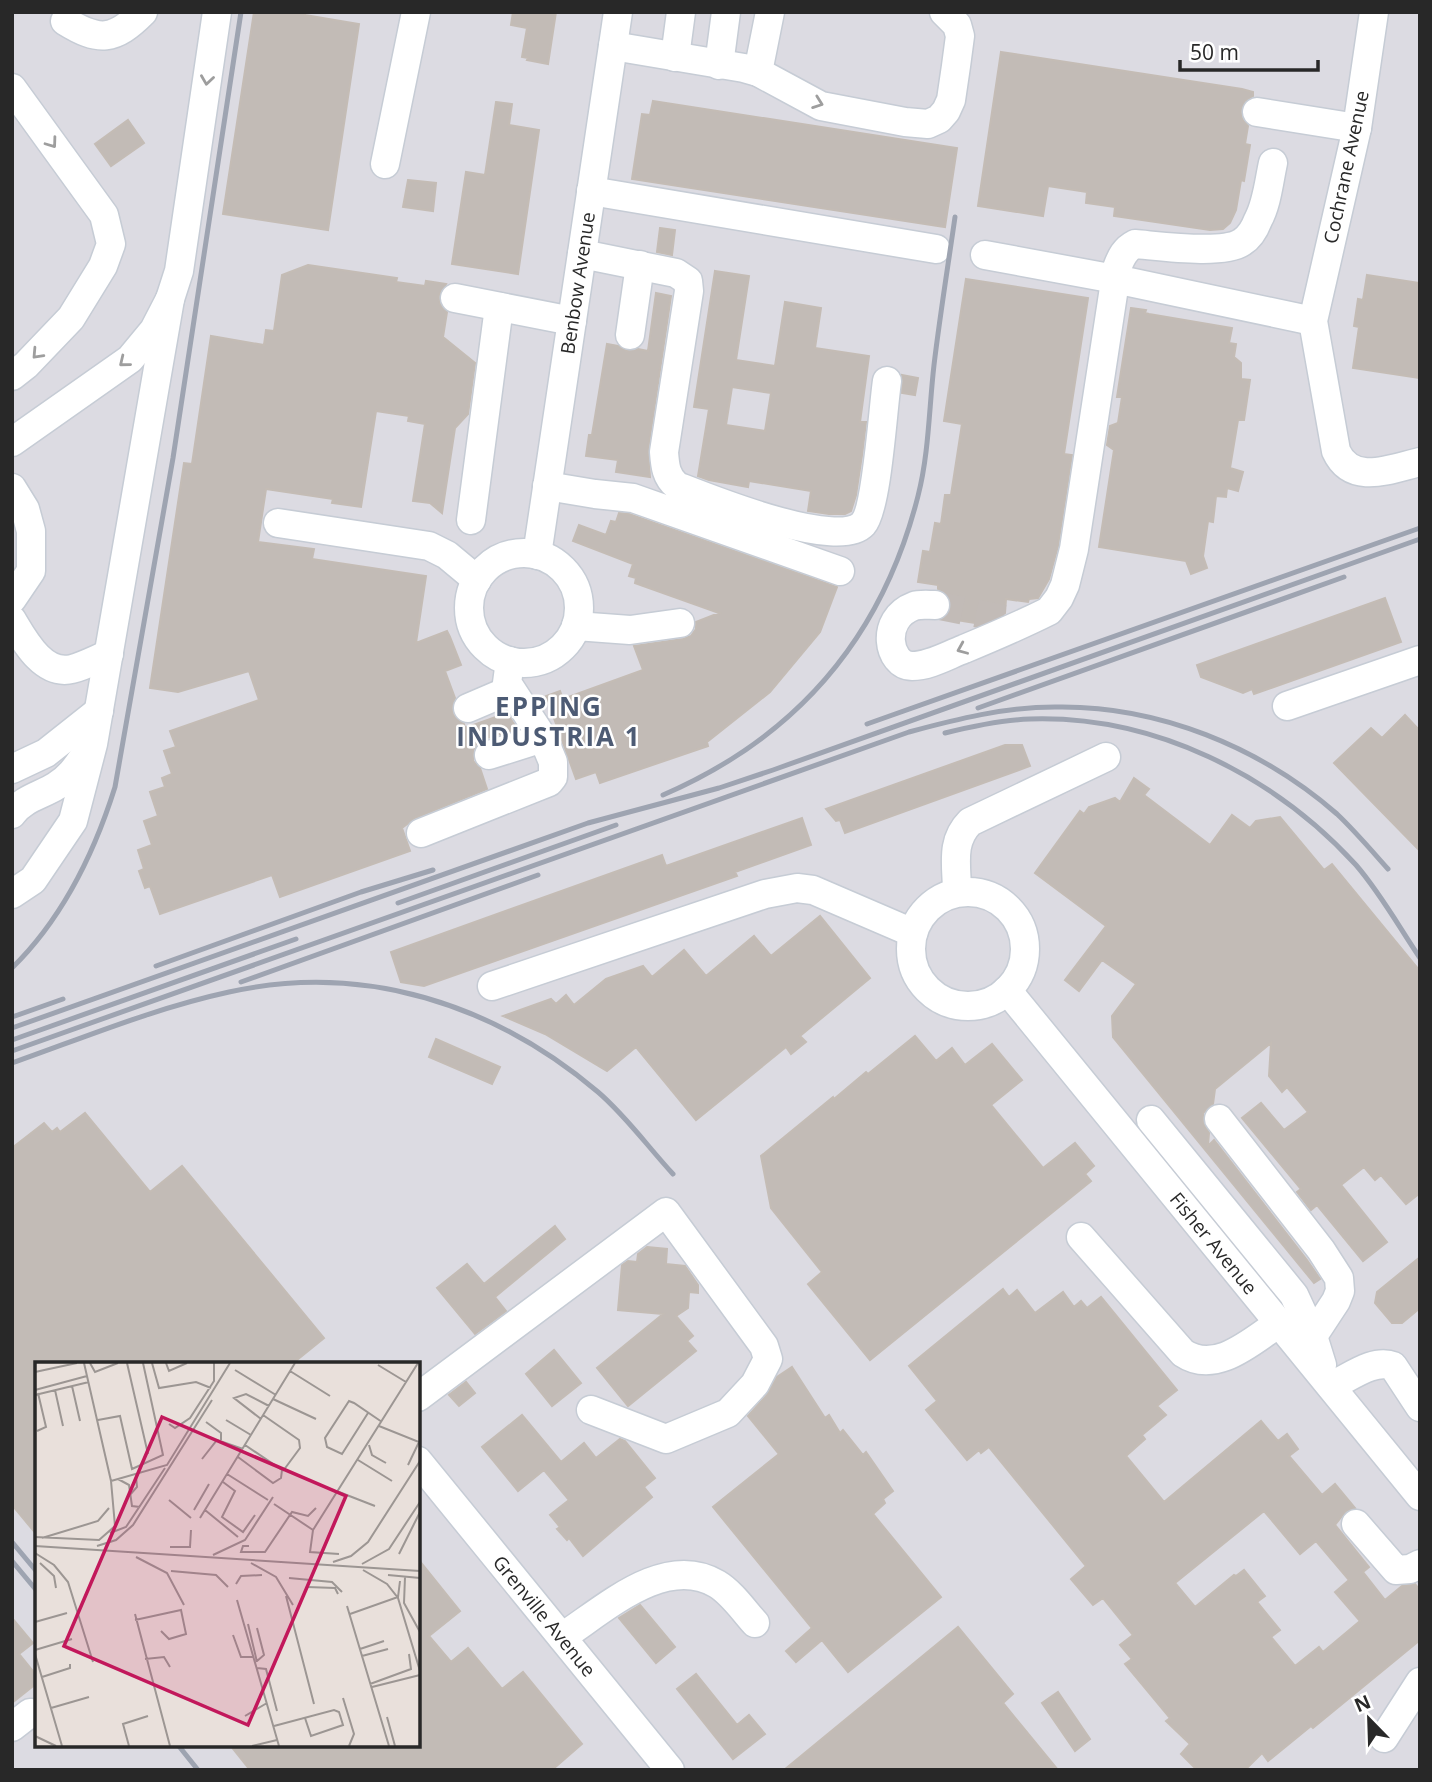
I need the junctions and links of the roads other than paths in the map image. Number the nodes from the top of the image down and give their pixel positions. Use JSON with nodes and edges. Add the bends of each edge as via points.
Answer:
{"nodes":[{"id":1,"x":143,"y":12,"type":"edge"},
{"id":2,"x":217,"y":12,"type":"edge"},
{"id":3,"x":416,"y":12,"type":"edge"},
{"id":4,"x":618,"y":12,"type":"edge"},
{"id":5,"x":681,"y":12,"type":"edge"},
{"id":6,"x":726,"y":12,"type":"edge"},
{"id":7,"x":770,"y":12,"type":"edge"},
{"id":8,"x":1374,"y":12,"type":"edge"},
{"id":9,"x":950,"y":14,"type":"edge"},
{"id":10,"x":65,"y":21,"type":"dead end"},
{"id":11,"x":613,"y":46,"type":"junction"},
{"id":12,"x":675,"y":57,"type":"junction"},
{"id":13,"x":719,"y":65,"type":"junction"},
{"id":14,"x":758,"y":72,"type":"junction"},
{"id":15,"x":12,"y":88,"type":"edge"},
{"id":16,"x":1257,"y":113,"type":"dead end"},
{"id":17,"x":1357,"y":128,"type":"junction"},
{"id":18,"x":1273,"y":163,"type":"dead end"},
{"id":19,"x":385,"y":164,"type":"dead end"},
{"id":20,"x":591,"y":191,"type":"junction"},
{"id":21,"x":936,"y":249,"type":"dead end"},
{"id":22,"x":582,"y":254,"type":"junction"},
{"id":23,"x":985,"y":256,"type":"dead end"},
{"id":24,"x":640,"y":265,"type":"junction"},
{"id":25,"x":1115,"y":279,"type":"junction"},
{"id":26,"x":455,"y":298,"type":"dead end"},
{"id":27,"x":170,"y":299,"type":"junction"},
{"id":28,"x":499,"y":307,"type":"junction"},
{"id":29,"x":572,"y":321,"type":"junction"},
{"id":30,"x":1313,"y":321,"type":"junction"},
{"id":31,"x":630,"y":335,"type":"dead end"},
{"id":32,"x":12,"y":376,"type":"edge"},
{"id":33,"x":887,"y":381,"type":"dead end"},
{"id":34,"x":12,"y":442,"type":"edge"},
{"id":35,"x":1420,"y":462,"type":"edge"},
{"id":36,"x":547,"y":486,"type":"junction"},
{"id":37,"x":12,"y":488,"type":"edge"},
{"id":38,"x":471,"y":520,"type":"dead end"},
{"id":39,"x":278,"y":523,"type":"dead end"},
{"id":40,"x":537,"y":555,"type":"junction"},
{"id":41,"x":840,"y":571,"type":"dead end"},
{"id":42,"x":477,"y":580,"type":"junction"},
{"id":43,"x":12,"y":599,"type":"edge"},
{"id":44,"x":935,"y":605,"type":"tunnel mouth"},
{"id":45,"x":12,"y":620,"type":"edge"},
{"id":46,"x":680,"y":623,"type":"dead end"},
{"id":47,"x":576,"y":626,"type":"junction"},
{"id":48,"x":108,"y":654,"type":"junction"},
{"id":49,"x":1420,"y":660,"type":"edge"},
{"id":50,"x":510,"y":661,"type":"junction"},
{"id":51,"x":510,"y":690,"type":"junction"},
{"id":52,"x":1287,"y":706,"type":"dead end"},
{"id":53,"x":468,"y":708,"type":"dead end"},
{"id":54,"x":99,"y":710,"type":"junction"},
{"id":55,"x":543,"y":738,"type":"junction"},
{"id":56,"x":93,"y":744,"type":"junction"},
{"id":57,"x":489,"y":755,"type":"dead end"},
{"id":58,"x":1106,"y":757,"type":"dead end"},
{"id":59,"x":12,"y":769,"type":"edge"},
{"id":60,"x":12,"y":814,"type":"edge"},
{"id":61,"x":421,"y":833,"type":"dead end"},
{"id":62,"x":957,"y":892,"type":"junction"},
{"id":63,"x":12,"y":894,"type":"edge"},
{"id":64,"x":913,"y":933,"type":"junction"},
{"id":65,"x":492,"y":986,"type":"dead end"},
{"id":66,"x":1007,"y":990,"type":"junction"},
{"id":67,"x":1219,"y":1119,"type":"dead end"},
{"id":68,"x":1151,"y":1120,"type":"dead end"},
{"id":69,"x":1081,"y":1237,"type":"dead end"},
{"id":70,"x":1279,"y":1323,"type":"junction"},
{"id":71,"x":1313,"y":1336,"type":"junction"},
{"id":72,"x":1329,"y":1384,"type":"junction"},
{"id":73,"x":420,"y":1396,"type":"edge"},
{"id":74,"x":1420,"y":1407,"type":"edge"},
{"id":75,"x":591,"y":1410,"type":"dead end"},
{"id":76,"x":420,"y":1463,"type":"edge"},
{"id":77,"x":1420,"y":1496,"type":"edge"},
{"id":78,"x":1356,"y":1524,"type":"dead end"},
{"id":79,"x":1420,"y":1564,"type":"edge"},
{"id":80,"x":755,"y":1623,"type":"dead end"},
{"id":81,"x":562,"y":1637,"type":"junction"},
{"id":82,"x":1420,"y":1682,"type":"edge"},
{"id":83,"x":1384,"y":1738,"type":"dead end"},
{"id":84,"x":670,"y":1770,"type":"edge"}],
"edges":[{"from":1,"to":10,"type":"lane","via":[[121,31],[104,36],[86,34]]},
{"from":2,"to":27,"type":"lane","one_way":true,"via":[[179,271]]},
{"from":3,"to":19,"type":"lane"},
{"from":4,"to":11,"type":"lane","name":"Benbow Avenue"},
{"from":5,"to":12,"type":"lane"},
{"from":6,"to":13,"type":"lane"},
{"from":7,"to":14,"type":"lane"},
{"from":8,"to":17,"type":"lane","name":"Cochrane Avenue"},
{"from":14,"to":9,"type":"lane","one_way":true,"via":[[821,106],[928,124],[939,119],[951,100],[960,36]]},
{"from":11,"to":12,"type":"lane"},
{"from":11,"to":20,"type":"lane","name":"Benbow Avenue"},
{"from":12,"to":13,"type":"lane"},
{"from":13,"to":14,"type":"lane"},
{"from":15,"to":32,"type":"lane","one_way":true,"via":[[104,215],[111,244],[71,318]]},
{"from":16,"to":17,"type":"lane"},
{"from":17,"to":30,"type":"lane","name":"Cochrane Avenue"},
{"from":18,"to":25,"type":"lane","via":[[1260,217],[1242,242],[1215,249],[1135,244],[1121,257]]},
{"from":20,"to":21,"type":"lane"},
{"from":20,"to":22,"type":"lane","name":"Benbow Avenue"},
{"from":22,"to":24,"type":"lane"},
{"from":22,"to":29,"type":"lane","name":"Benbow Avenue"},
{"from":23,"to":25,"type":"lane"},
{"from":24,"to":31,"type":"lane"},
{"from":24,"to":33,"type":"lane","via":[[688,281],[664,452],[666,471],[677,486],[778,522],[835,531],[855,529],[868,516]]},
{"from":25,"to":30,"type":"lane"},
{"from":25,"to":44,"type":"lane","one_way":true,"via":[[1070,567],[1059,598],[1049,611],[1014,621],[932,662],[902,663],[889,633],[893,621],[916,605]]},
{"from":26,"to":28,"type":"lane"},
{"from":27,"to":34,"type":"lane","one_way":true,"via":[[154,330],[130,359]]},
{"from":27,"to":48,"type":"lane"},
{"from":28,"to":29,"type":"lane"},
{"from":28,"to":38,"type":"lane"},
{"from":29,"to":36,"type":"lane","name":"Benbow Avenue"},
{"from":30,"to":35,"type":"lane","via":[[1341,462],[1358,472]]},
{"from":36,"to":40,"type":"lane","name":"Benbow Avenue"},
{"from":36,"to":41,"type":"lane","via":[[632,498]]},
{"from":37,"to":43,"type":"lane","via":[[31,531],[31,570]]},
{"from":39,"to":42,"type":"lane","via":[[429,546]]},
{"from":40,"to":42,"type":"lane","via":[[498,559]]},
{"from":40,"to":47,"type":"lane","via":[[570,578],[578,597]]},
{"from":42,"to":50,"type":"lane","via":[[468,610],[472,630],[484,647]]},
{"from":45,"to":48,"type":"lane","via":[[29,648],[54,668],[73,669]]},
{"from":46,"to":47,"type":"lane","via":[[630,630]]},
{"from":47,"to":50,"type":"lane","via":[[558,651],[540,661]]},
{"from":48,"to":54,"type":"lane"},
{"from":49,"to":52,"type":"lane"},
{"from":50,"to":51,"type":"lane"},
{"from":51,"to":53,"type":"lane"},
{"from":51,"to":55,"type":"lane"},
{"from":54,"to":56,"type":"lane"},
{"from":54,"to":59,"type":"lane","via":[[46,753]]},
{"from":55,"to":57,"type":"lane"},
{"from":55,"to":61,"type":"lane","via":[[554,769],[548,782]]},
{"from":56,"to":60,"type":"lane","via":[[58,786],[23,802]]},
{"from":56,"to":63,"type":"lane","via":[[73,821],[33,880]]},
{"from":58,"to":62,"type":"lane","via":[[970,822],[957,841]]},
{"from":62,"to":64,"type":"lane","via":[[927,908]]},
{"from":62,"to":66,"type":"lane","via":[[978,892],[999,900],[1023,932],[1021,971]]},
{"from":64,"to":65,"type":"lane","via":[[813,890],[797,888],[765,894]]},
{"from":64,"to":66,"type":"lane","via":[[912,965],[923,985],[938,998],[959,1006],[976,1006]]},
{"from":66,"to":70,"type":"lane","name":"Fisher Avenue"},
{"from":67,"to":71,"type":"lane","via":[[1339,1278],[1336,1301]]},
{"from":68,"to":71,"type":"lane","via":[[1294,1295]]},
{"from":69,"to":70,"type":"lane","via":[[1193,1360],[1207,1362],[1226,1356]]},
{"from":70,"to":72,"type":"lane","name":"Fisher Avenue"},
{"from":71,"to":72,"type":"lane"},
{"from":72,"to":74,"type":"lane","via":[[1387,1363]]},
{"from":72,"to":77,"type":"lane","name":"Fisher Avenue"},
{"from":73,"to":75,"type":"lane","via":[[666,1212],[764,1346],[768,1359],[755,1384],[728,1413],[666,1439]]},
{"from":76,"to":81,"type":"lane","name":"Grenville Avenue"},
{"from":78,"to":79,"type":"lane","via":[[1396,1570]]},
{"from":80,"to":81,"type":"lane","via":[[720,1586],[683,1573],[652,1581]]},
{"from":81,"to":84,"type":"lane","name":"Grenville Avenue"},
{"from":82,"to":83,"type":"lane"}]}
